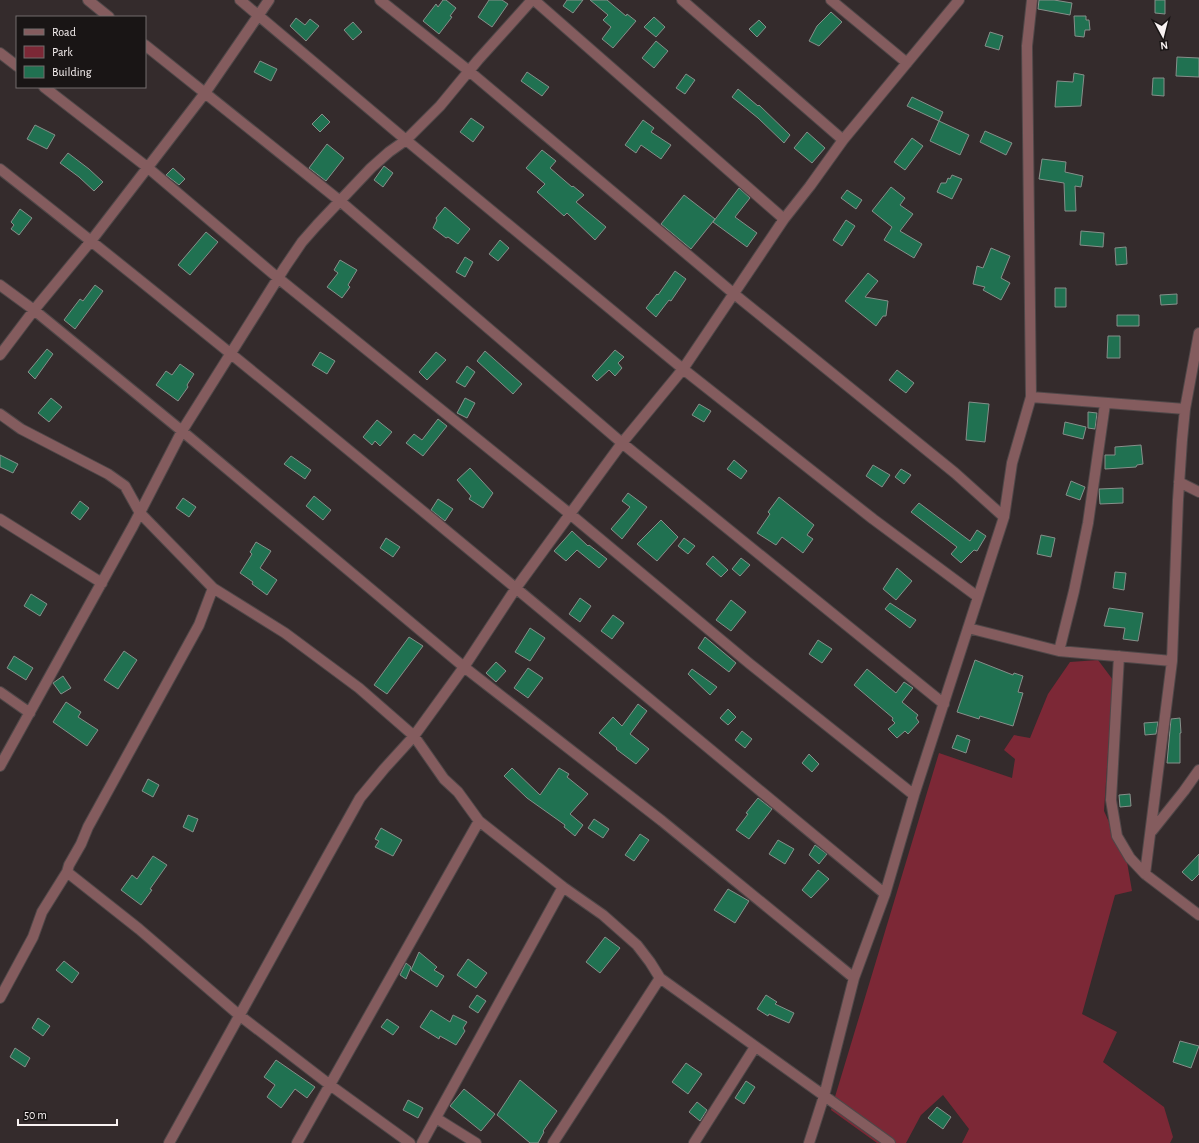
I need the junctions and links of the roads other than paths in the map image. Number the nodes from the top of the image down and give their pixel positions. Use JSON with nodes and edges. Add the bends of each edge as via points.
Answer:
{"nodes":[{"id":1,"x":88,"y":0,"type":"edge"},
{"id":2,"x":240,"y":0,"type":"edge"},
{"id":3,"x":269,"y":0,"type":"edge"},
{"id":4,"x":380,"y":0,"type":"edge"},
{"id":5,"x":533,"y":0,"type":"edge"},
{"id":6,"x":682,"y":0,"type":"edge"},
{"id":7,"x":832,"y":0,"type":"edge"},
{"id":8,"x":959,"y":0,"type":"edge"},
{"id":9,"x":1032,"y":0,"type":"edge"},
{"id":10,"x":258,"y":14,"type":"junction"},
{"id":11,"x":108,"y":16,"type":"edge"},
{"id":12,"x":146,"y":46,"type":"edge"},
{"id":13,"x":0,"y":53,"type":"edge"},
{"id":14,"x":907,"y":63,"type":"junction"},
{"id":15,"x":16,"y":65,"type":"edge"},
{"id":16,"x":469,"y":71,"type":"junction"},
{"id":17,"x":45,"y":88,"type":"edge"},
{"id":18,"x":205,"y":93,"type":"junction"},
{"id":19,"x":406,"y":140,"type":"junction"},
{"id":20,"x":843,"y":140,"type":"junction"},
{"id":21,"x":147,"y":167,"type":"junction"},
{"id":22,"x":0,"y":169,"type":"edge"},
{"id":23,"x":340,"y":201,"type":"junction"},
{"id":24,"x":784,"y":219,"type":"junction"},
{"id":25,"x":92,"y":241,"type":"junction"},
{"id":26,"x":278,"y":278,"type":"junction"},
{"id":27,"x":0,"y":285,"type":"edge"},
{"id":28,"x":733,"y":293,"type":"junction"},
{"id":29,"x":34,"y":310,"type":"junction"},
{"id":30,"x":1199,"y":332,"type":"edge"},
{"id":31,"x":231,"y":353,"type":"junction"},
{"id":32,"x":0,"y":355,"type":"edge"},
{"id":33,"x":682,"y":369,"type":"junction"},
{"id":34,"x":1031,"y":397,"type":"junction"},
{"id":35,"x":1105,"y":404,"type":"junction"},
{"id":36,"x":1186,"y":409,"type":"junction"},
{"id":37,"x":0,"y":414,"type":"edge"},
{"id":38,"x":182,"y":431,"type":"junction"},
{"id":39,"x":622,"y":443,"type":"junction"},
{"id":40,"x":1179,"y":482,"type":"junction"},
{"id":41,"x":1199,"y":492,"type":"edge"},
{"id":42,"x":140,"y":513,"type":"junction"},
{"id":43,"x":570,"y":514,"type":"junction"},
{"id":44,"x":1004,"y":517,"type":"junction"},
{"id":45,"x":1,"y":522,"type":"edge"},
{"id":46,"x":102,"y":583,"type":"junction"},
{"id":47,"x":213,"y":588,"type":"junction"},
{"id":48,"x":516,"y":588,"type":"junction"},
{"id":49,"x":978,"y":596,"type":"junction"},
{"id":50,"x":968,"y":628,"type":"junction"},
{"id":51,"x":1059,"y":651,"type":"junction"},
{"id":52,"x":1119,"y":656,"type":"junction"},
{"id":53,"x":1172,"y":661,"type":"junction"},
{"id":54,"x":464,"y":666,"type":"junction"},
{"id":55,"x":0,"y":692,"type":"edge"},
{"id":56,"x":944,"y":704,"type":"junction"},
{"id":57,"x":30,"y":713,"type":"junction"},
{"id":58,"x":414,"y":736,"type":"junction"},
{"id":59,"x":0,"y":766,"type":"edge"},
{"id":60,"x":1199,"y":770,"type":"edge"},
{"id":61,"x":914,"y":795,"type":"junction"},
{"id":62,"x":479,"y":820,"type":"junction"},
{"id":63,"x":1152,"y":831,"type":"junction"},
{"id":64,"x":67,"y":872,"type":"junction"},
{"id":65,"x":1145,"y":874,"type":"junction"},
{"id":66,"x":563,"y":887,"type":"junction"},
{"id":67,"x":885,"y":894,"type":"junction"},
{"id":68,"x":1199,"y":915,"type":"edge"},
{"id":69,"x":660,"y":978,"type":"junction"},
{"id":70,"x":854,"y":978,"type":"junction"},
{"id":71,"x":0,"y":998,"type":"edge"},
{"id":72,"x":239,"y":1015,"type":"junction"},
{"id":73,"x":755,"y":1047,"type":"junction"},
{"id":74,"x":330,"y":1085,"type":"junction"},
{"id":75,"x":824,"y":1096,"type":"junction"},
{"id":76,"x":436,"y":1118,"type":"junction"},
{"id":77,"x":170,"y":1143,"type":"edge"},
{"id":78,"x":297,"y":1143,"type":"edge"},
{"id":79,"x":410,"y":1143,"type":"edge"},
{"id":80,"x":422,"y":1143,"type":"edge"},
{"id":81,"x":476,"y":1143,"type":"edge"},
{"id":82,"x":553,"y":1143,"type":"edge"},
{"id":83,"x":694,"y":1143,"type":"edge"},
{"id":84,"x":809,"y":1143,"type":"edge"},
{"id":85,"x":890,"y":1143,"type":"edge"}],
"edges":[{"from":1,"to":11,"type":"street"},
{"from":2,"to":10,"type":"street"},
{"from":3,"to":10,"type":"street"},
{"from":4,"to":16,"type":"street"},
{"from":5,"to":16,"type":"street"},
{"from":5,"to":24,"type":"street"},
{"from":6,"to":20,"type":"street"},
{"from":7,"to":14,"type":"street"},
{"from":8,"to":14,"type":"street"},
{"from":9,"to":34,"type":"street","via":[[1027,46]]},
{"from":10,"to":18,"type":"street"},
{"from":10,"to":19,"type":"street"},
{"from":12,"to":18,"type":"street"},
{"from":13,"to":15,"type":"street"},
{"from":14,"to":20,"type":"street"},
{"from":16,"to":19,"type":"street","via":[[440,106]]},
{"from":16,"to":28,"type":"street"},
{"from":17,"to":21,"type":"street"},
{"from":18,"to":21,"type":"street"},
{"from":18,"to":23,"type":"street"},
{"from":19,"to":23,"type":"street","via":[[371,168]]},
{"from":19,"to":33,"type":"street"},
{"from":20,"to":24,"type":"street"},
{"from":21,"to":25,"type":"street"},
{"from":21,"to":26,"type":"street"},
{"from":22,"to":25,"type":"street"},
{"from":23,"to":26,"type":"street","via":[[302,242]]},
{"from":23,"to":39,"type":"street"},
{"from":24,"to":28,"type":"street"},
{"from":25,"to":29,"type":"street"},
{"from":25,"to":31,"type":"street"},
{"from":26,"to":31,"type":"street"},
{"from":26,"to":43,"type":"street"},
{"from":27,"to":29,"type":"street"},
{"from":28,"to":33,"type":"street"},
{"from":28,"to":44,"type":"street","via":[[955,473]]},
{"from":29,"to":32,"type":"street"},
{"from":29,"to":38,"type":"street"},
{"from":30,"to":36,"type":"street"},
{"from":31,"to":38,"type":"street"},
{"from":31,"to":48,"type":"street"},
{"from":33,"to":39,"type":"street"},
{"from":33,"to":49,"type":"street","via":[[873,519]]},
{"from":34,"to":35,"type":"street"},
{"from":34,"to":44,"type":"street","via":[[1012,463]]},
{"from":35,"to":36,"type":"street"},
{"from":35,"to":51,"type":"street","via":[[1088,523]]},
{"from":36,"to":40,"type":"street"},
{"from":37,"to":42,"type":"street","via":[[21,429],[108,474],[125,486]]},
{"from":38,"to":42,"type":"street"},
{"from":38,"to":54,"type":"street"},
{"from":39,"to":43,"type":"street"},
{"from":39,"to":56,"type":"street"},
{"from":40,"to":41,"type":"street"},
{"from":40,"to":53,"type":"street"},
{"from":42,"to":46,"type":"street"},
{"from":42,"to":47,"type":"street"},
{"from":43,"to":48,"type":"street"},
{"from":43,"to":61,"type":"street","via":[[750,664]]},
{"from":44,"to":49,"type":"street"},
{"from":45,"to":46,"type":"street"},
{"from":46,"to":57,"type":"street"},
{"from":47,"to":58,"type":"street","via":[[285,633],[359,688]]},
{"from":47,"to":64,"type":"street","via":[[199,625],[88,827]]},
{"from":48,"to":54,"type":"street"},
{"from":48,"to":67,"type":"street"},
{"from":49,"to":50,"type":"street"},
{"from":50,"to":51,"type":"street"},
{"from":50,"to":56,"type":"street"},
{"from":51,"to":52,"type":"street"},
{"from":52,"to":53,"type":"street"},
{"from":52,"to":65,"type":"street","via":[[1110,800],[1117,836],[1130,858]]},
{"from":53,"to":63,"type":"street"},
{"from":54,"to":58,"type":"street"},
{"from":54,"to":70,"type":"street"},
{"from":55,"to":57,"type":"street"},
{"from":56,"to":61,"type":"street"},
{"from":57,"to":59,"type":"street"},
{"from":58,"to":62,"type":"street","via":[[444,779],[458,792]]},
{"from":58,"to":72,"type":"street","via":[[360,798]]},
{"from":60,"to":63,"type":"street"},
{"from":61,"to":67,"type":"street"},
{"from":62,"to":66,"type":"street"},
{"from":62,"to":74,"type":"street"},
{"from":63,"to":65,"type":"street"},
{"from":64,"to":71,"type":"street","via":[[42,912],[33,937]]},
{"from":64,"to":72,"type":"street","via":[[139,929]]},
{"from":65,"to":68,"type":"street"},
{"from":66,"to":69,"type":"street","via":[[603,915],[637,945]]},
{"from":66,"to":76,"type":"street"},
{"from":67,"to":70,"type":"street"},
{"from":69,"to":73,"type":"street"},
{"from":69,"to":82,"type":"street"},
{"from":70,"to":75,"type":"street"},
{"from":72,"to":74,"type":"street"},
{"from":72,"to":77,"type":"street"},
{"from":73,"to":75,"type":"street"},
{"from":73,"to":83,"type":"street"},
{"from":74,"to":78,"type":"street"},
{"from":74,"to":79,"type":"street"},
{"from":75,"to":84,"type":"street"},
{"from":75,"to":85,"type":"street"},
{"from":76,"to":80,"type":"street"},
{"from":76,"to":81,"type":"street"}]}
